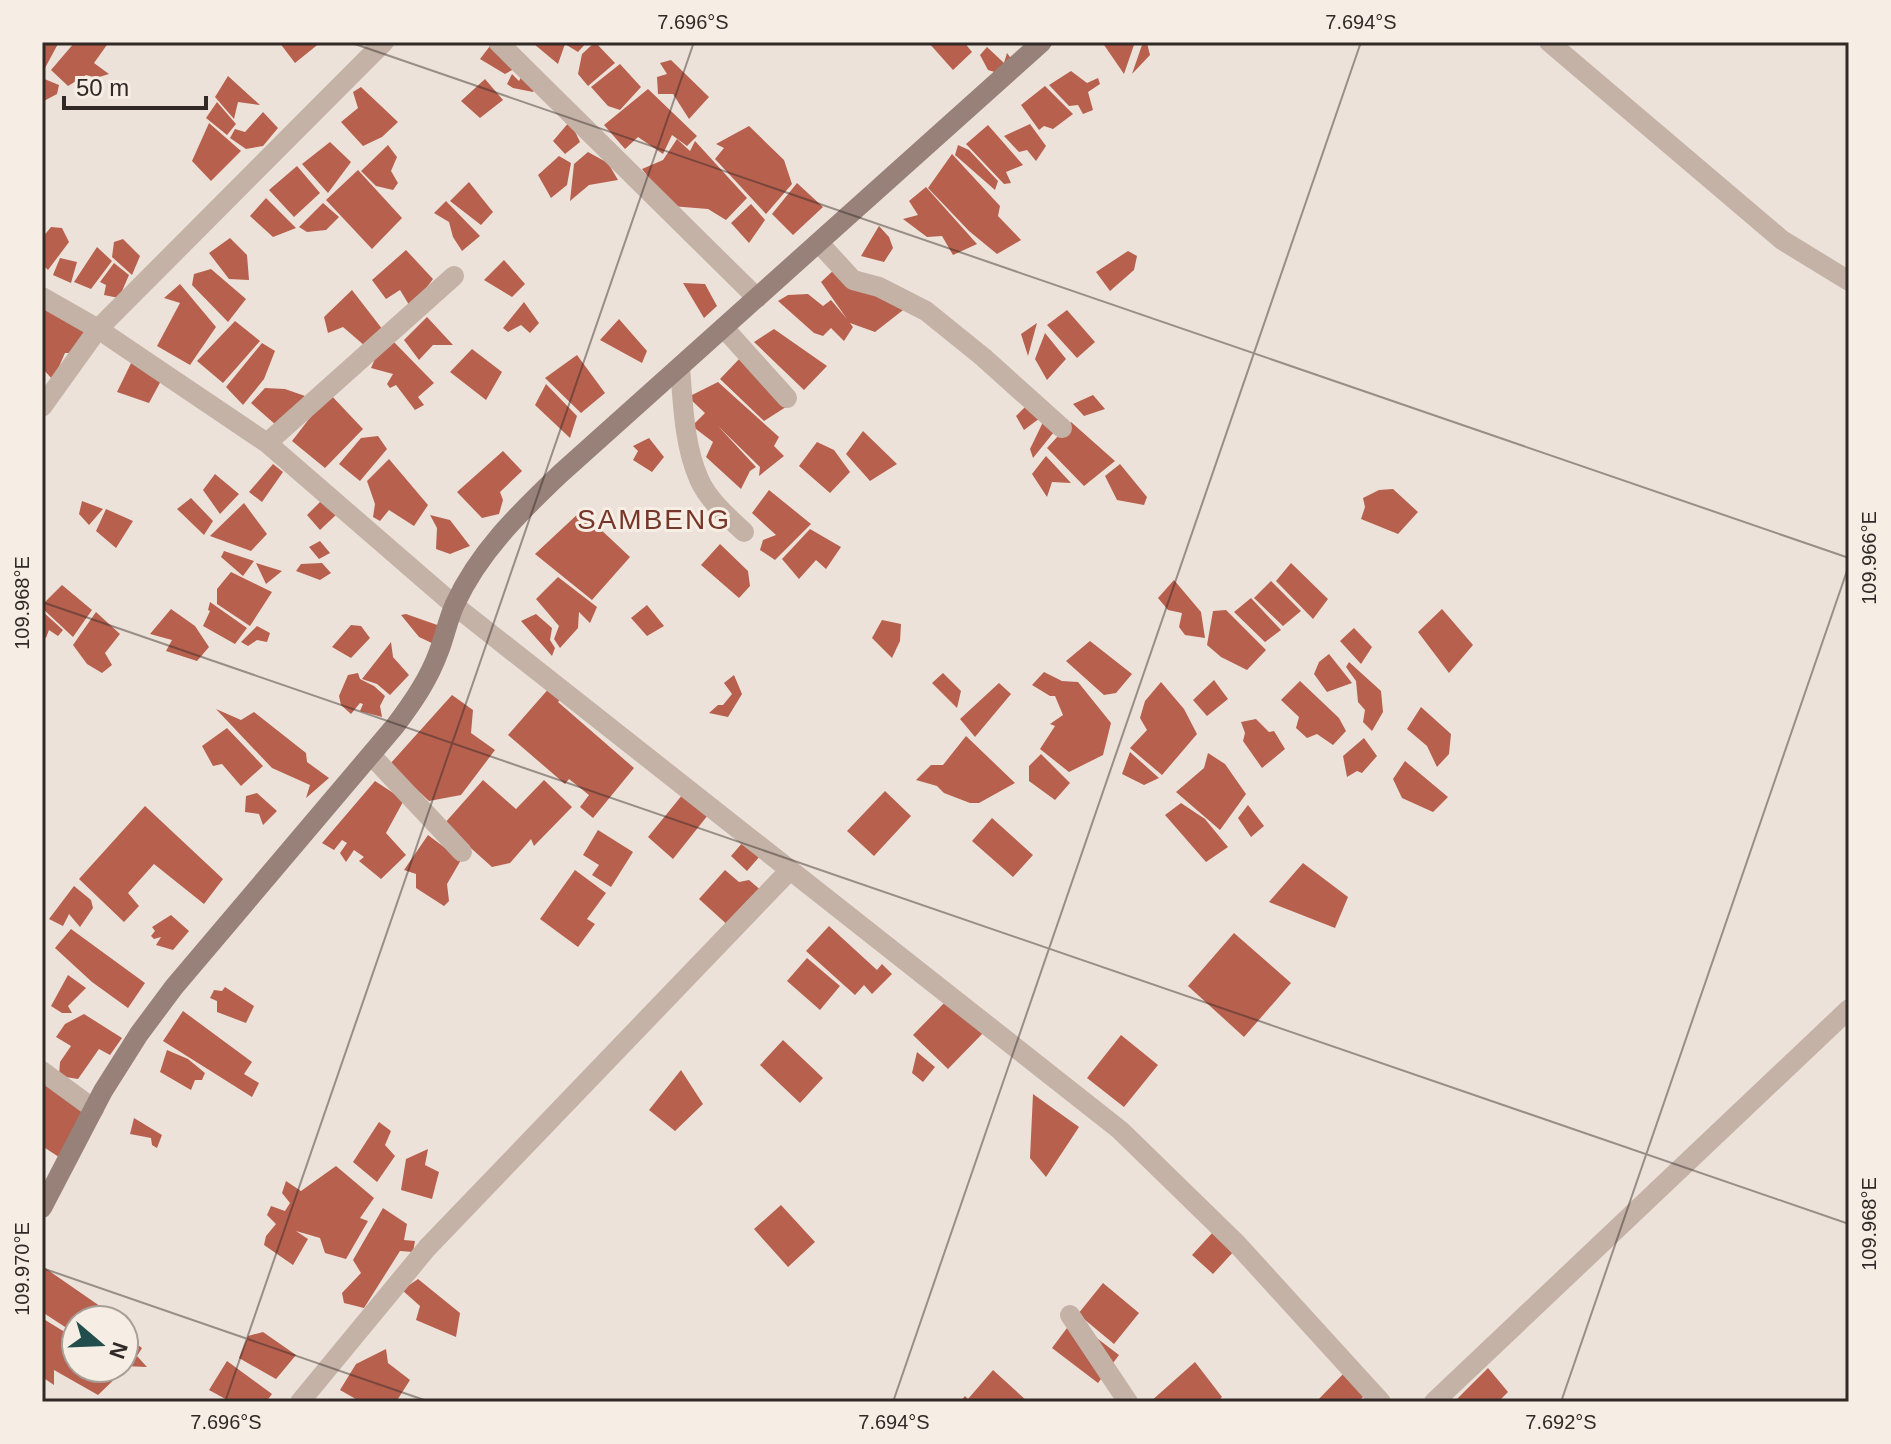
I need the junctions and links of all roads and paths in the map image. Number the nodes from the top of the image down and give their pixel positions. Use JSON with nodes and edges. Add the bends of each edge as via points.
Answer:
{"nodes":[{"id":1,"x":384,"y":42,"type":"edge"},
{"id":2,"x":498,"y":42,"type":"edge"},
{"id":3,"x":1042,"y":42,"type":"edge"},
{"id":4,"x":1549,"y":42,"type":"edge"},
{"id":5,"x":819,"y":243,"type":"junction"},
{"id":6,"x":454,"y":276,"type":"dead end"},
{"id":7,"x":1849,"y":281,"type":"edge"},
{"id":8,"x":42,"y":297,"type":"edge"},
{"id":9,"x":757,"y":298,"type":"junction"},
{"id":10,"x":724,"y":328,"type":"junction"},
{"id":11,"x":98,"y":329,"type":"junction"},
{"id":12,"x":680,"y":367,"type":"junction"},
{"id":13,"x":787,"y":398,"type":"dead end"},
{"id":14,"x":42,"y":407,"type":"edge"},
{"id":15,"x":1062,"y":428,"type":"dead end"},
{"id":16,"x":267,"y":443,"type":"junction"},
{"id":17,"x":744,"y":532,"type":"dead end"},
{"id":18,"x":454,"y":605,"type":"junction"},
{"id":19,"x":371,"y":755,"type":"junction"},
{"id":20,"x":462,"y":852,"type":"dead end"},
{"id":21,"x":790,"y":870,"type":"junction"},
{"id":22,"x":1849,"y":1009,"type":"edge"},
{"id":23,"x":42,"y":1071,"type":"edge"},
{"id":24,"x":94,"y":1109,"type":"junction"},
{"id":25,"x":42,"y":1208,"type":"edge"},
{"id":26,"x":1070,"y":1315,"type":"dead end"},
{"id":27,"x":300,"y":1402,"type":"edge"},
{"id":28,"x":1128,"y":1402,"type":"edge"},
{"id":29,"x":1381,"y":1402,"type":"edge"},
{"id":30,"x":1434,"y":1402,"type":"edge"}],
"edges":[{"from":1,"to":11,"type":"street"},
{"from":2,"to":9,"type":"street"},
{"from":3,"to":5,"type":"street"},
{"from":4,"to":7,"type":"street","via":[[1782,240]]},
{"from":5,"to":9,"type":"street"},
{"from":5,"to":15,"type":"street","via":[[853,280],[926,311]]},
{"from":6,"to":16,"type":"street"},
{"from":8,"to":11,"type":"street"},
{"from":9,"to":10,"type":"street"},
{"from":10,"to":12,"type":"street"},
{"from":10,"to":13,"type":"street"},
{"from":11,"to":14,"type":"street"},
{"from":11,"to":16,"type":"street"},
{"from":12,"to":17,"type":"street","via":[[699,481]]},
{"from":12,"to":18,"type":"street","via":[[519,513],[473,570]]},
{"from":16,"to":18,"type":"street"},
{"from":18,"to":19,"type":"street","via":[[423,687]]},
{"from":18,"to":21,"type":"street"},
{"from":19,"to":20,"type":"street"},
{"from":19,"to":24,"type":"street","via":[[174,987]]},
{"from":21,"to":27,"type":"street","via":[[427,1248]]},
{"from":21,"to":29,"type":"street","via":[[1120,1130],[1237,1244]]},
{"from":22,"to":30,"type":"street"},
{"from":23,"to":24,"type":"street"},
{"from":24,"to":25,"type":"street"},
{"from":26,"to":28,"type":"street"}]}
